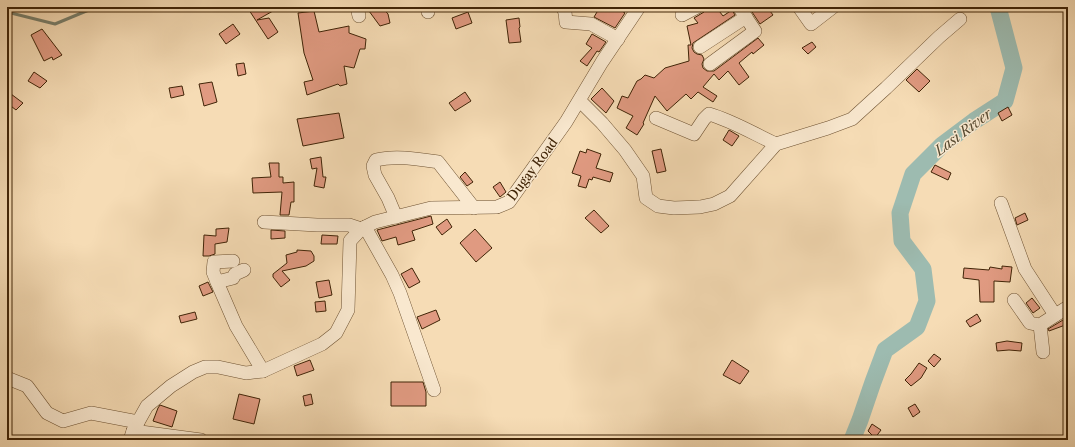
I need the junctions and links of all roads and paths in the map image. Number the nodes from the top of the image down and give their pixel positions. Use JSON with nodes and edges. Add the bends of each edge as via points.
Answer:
{"nodes":[{"id":1,"x":562,"y":7,"type":"edge"},
{"id":2,"x":639,"y":7,"type":"edge"},
{"id":3,"x":697,"y":7,"type":"edge"},
{"id":4,"x":799,"y":7,"type":"edge"},
{"id":5,"x":833,"y":7,"type":"edge"},
{"id":6,"x":742,"y":12,"type":"edge"},
{"id":7,"x":682,"y":15,"type":"dead end"},
{"id":8,"x":960,"y":19,"type":"dead end"},
{"id":9,"x":618,"y":40,"type":"junction"},
{"id":10,"x":700,"y":47,"type":"dead end"},
{"id":11,"x":710,"y":64,"type":"dead end"},
{"id":12,"x":580,"y":101,"type":"junction"},
{"id":13,"x":656,"y":118,"type":"dead end"},
{"id":14,"x":776,"y":144,"type":"junction"},
{"id":15,"x":1000,"y":203,"type":"dead end"},
{"id":16,"x":474,"y":208,"type":"junction"},
{"id":17,"x":396,"y":217,"type":"junction"},
{"id":18,"x":264,"y":222,"type":"dead end"},
{"id":19,"x":363,"y":228,"type":"junction"},
{"id":20,"x":233,"y":261,"type":"dead end"},
{"id":21,"x":244,"y":270,"type":"dead end"},
{"id":22,"x":215,"y":277,"type":"junction"},
{"id":23,"x":1014,"y":300,"type":"dead end"},
{"id":24,"x":1068,"y":307,"type":"edge"},
{"id":25,"x":1054,"y":315,"type":"junction"},
{"id":26,"x":1040,"y":325,"type":"junction"},
{"id":27,"x":1043,"y":352,"type":"dead end"},
{"id":28,"x":263,"y":372,"type":"junction"},
{"id":29,"x":7,"y":378,"type":"edge"},
{"id":30,"x":434,"y":390,"type":"dead end"},
{"id":31,"x":134,"y":431,"type":"edge"},
{"id":32,"x":201,"y":440,"type":"edge"}],
"edges":[{"from":1,"to":9,"type":"street","via":[[566,22],[591,24]]},
{"from":2,"to":9,"type":"street","name":"Dugay Road"},
{"from":3,"to":7,"type":"street"},
{"from":4,"to":5,"type":"street","via":[[811,24]]},
{"from":6,"to":10,"type":"street"},
{"from":6,"to":11,"type":"street","via":[[755,30]]},
{"from":8,"to":14,"type":"street","via":[[852,119]]},
{"from":9,"to":12,"type":"street","name":"Dugay Road"},
{"from":12,"to":14,"type":"street","via":[[625,150],[644,176],[646,198],[658,206],[700,207],[714,204],[730,196]]},
{"from":12,"to":16,"type":"street","name":"Dugay Road","via":[[509,202],[497,208]]},
{"from":13,"to":14,"type":"street","via":[[694,134],[709,114],[726,119]]},
{"from":15,"to":25,"type":"street","via":[[1025,269]]},
{"from":16,"to":17,"type":"street","name":"Dugay Road","via":[[431,208]]},
{"from":16,"to":17,"type":"street","via":[[438,162],[382,158],[376,160],[373,166],[375,175]]},
{"from":17,"to":19,"type":"street","name":"Dugay Road"},
{"from":18,"to":19,"type":"street","via":[[349,225]]},
{"from":19,"to":28,"type":"street","via":[[350,241],[348,310],[336,333],[322,344]]},
{"from":19,"to":30,"type":"street","via":[[400,293]]},
{"from":20,"to":22,"type":"street","via":[[214,262]]},
{"from":21,"to":22,"type":"street","via":[[235,274],[233,278]]},
{"from":22,"to":28,"type":"street","via":[[236,326]]},
{"from":23,"to":26,"type":"street","via":[[1030,323]]},
{"from":24,"to":25,"type":"street"},
{"from":25,"to":26,"type":"street"},
{"from":26,"to":27,"type":"street"},
{"from":28,"to":31,"type":"street","via":[[246,373],[205,367],[193,372],[147,406]]},
{"from":29,"to":31,"type":"street","via":[[27,386],[47,413],[63,421],[91,413]]},
{"from":31,"to":32,"type":"street"}]}
